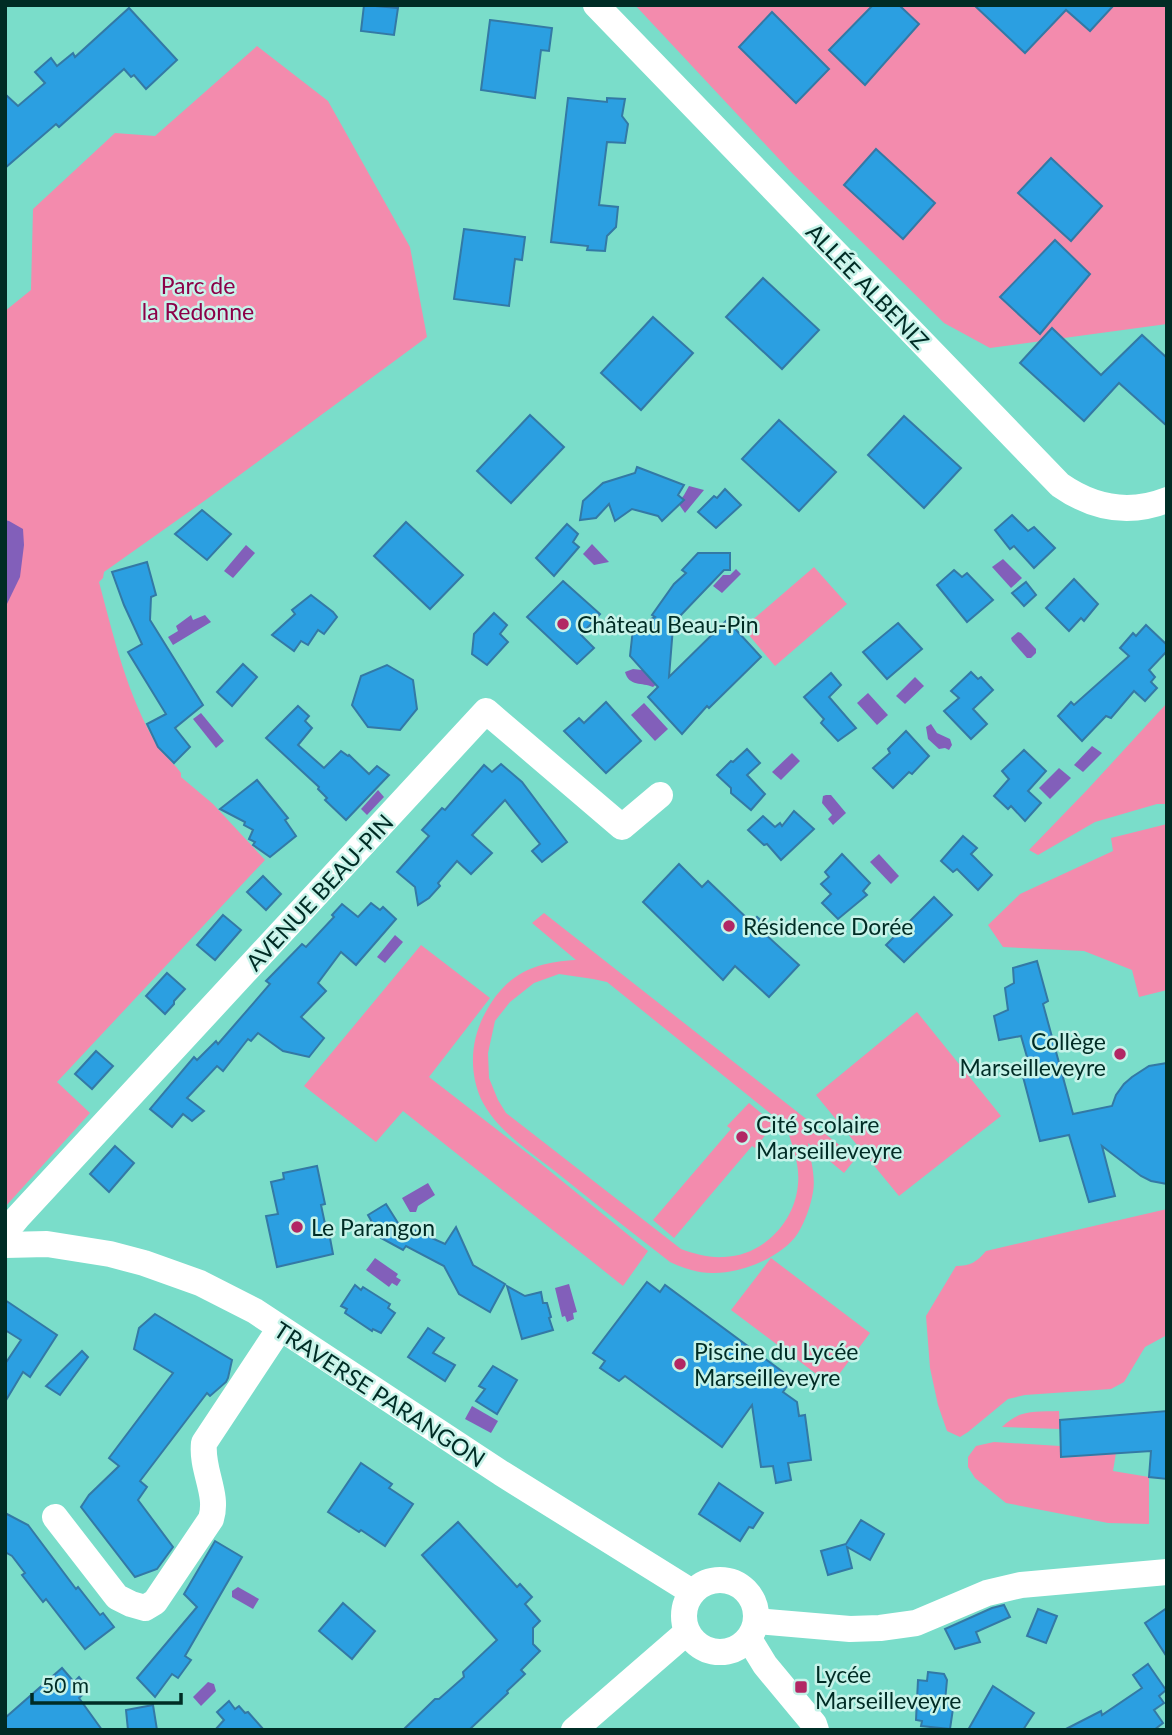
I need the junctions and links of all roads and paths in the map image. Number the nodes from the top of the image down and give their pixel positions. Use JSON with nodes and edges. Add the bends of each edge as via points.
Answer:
{"nodes":[{"id":1,"x":607,"y":9,"type":"edge"},
{"id":2,"x":1167,"y":500,"type":"edge"},
{"id":3,"x":660,"y":795,"type":"dead end"},
{"id":4,"x":6,"y":1237,"type":"edge"},
{"id":5,"x":280,"y":1328,"type":"junction"},
{"id":6,"x":55,"y":1517,"type":"dead end"},
{"id":7,"x":1167,"y":1572,"type":"edge"},
{"id":8,"x":692,"y":1592,"type":"junction"},
{"id":9,"x":687,"y":1632,"type":"junction"},
{"id":10,"x":746,"y":1636,"type":"junction"},
{"id":11,"x":805,"y":1729,"type":"edge"},
{"id":12,"x":574,"y":1730,"type":"edge"},
{"id":13,"x":816,"y":1730,"type":"edge"}],
"edges":[{"from":1,"to":2,"type":"street","name":"ALLÉE ALBENIZ","via":[[1060,485],[1077,497],[1116,508]]},
{"from":3,"to":4,"type":"street","name":"AVENUE BEAU-PIN","via":[[622,827],[486,712]]},
{"from":4,"to":5,"type":"street","name":"TRAVERSE PARANGON","via":[[144,1263],[200,1283]]},
{"from":5,"to":6,"type":"street","via":[[204,1443],[214,1509],[211,1519],[155,1602],[145,1608],[117,1597]]},
{"from":5,"to":8,"type":"street","name":"TRAVERSE PARANGON"},
{"from":7,"to":10,"type":"street","via":[[1021,1585],[987,1592],[916,1623]]},
{"from":8,"to":9,"type":"street","via":[[684,1611]]},
{"from":8,"to":10,"type":"street","via":[[713,1580],[737,1583],[750,1595],[757,1612]]},
{"from":9,"to":10,"type":"street","via":[[702,1648],[723,1652]]},
{"from":9,"to":12,"type":"street"},
{"from":10,"to":11,"type":"street","via":[[759,1671]]},
{"from":10,"to":13,"type":"street"}]}
